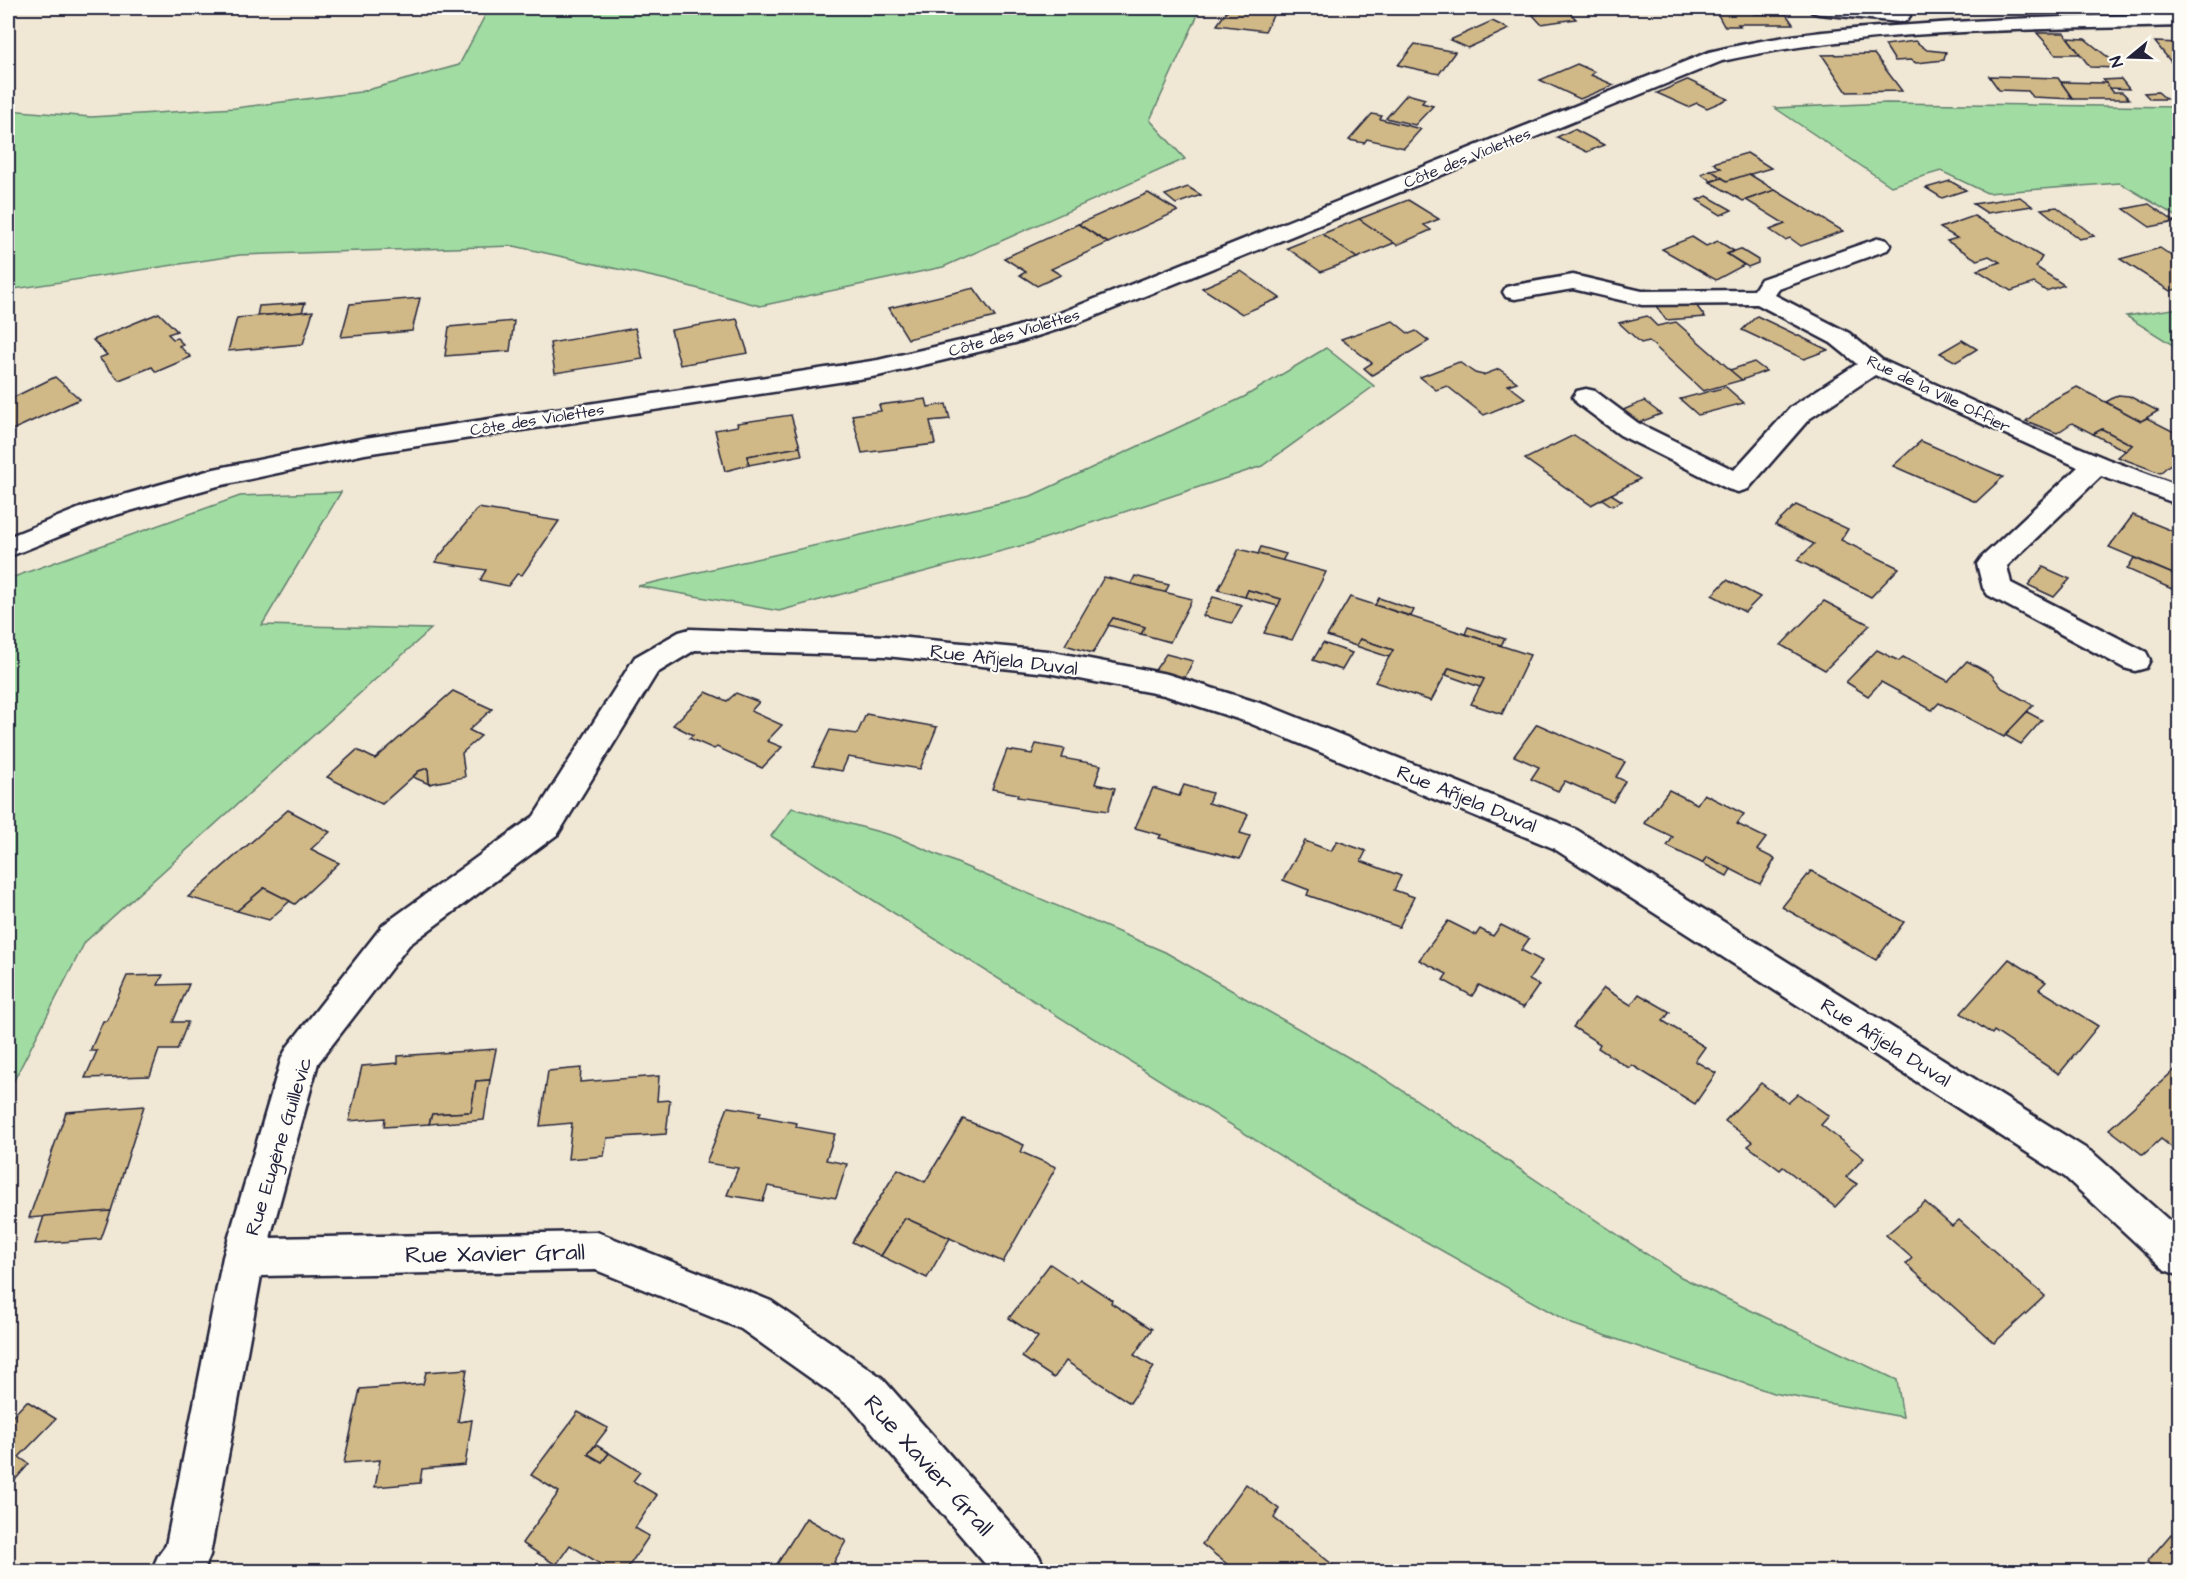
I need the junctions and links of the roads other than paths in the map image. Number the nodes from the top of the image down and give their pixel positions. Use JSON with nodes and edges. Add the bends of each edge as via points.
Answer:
{"nodes":[{"id":1,"x":1819,"y":8,"type":"edge"},
{"id":2,"x":2180,"y":20,"type":"edge"},
{"id":3,"x":1992,"y":25,"type":"junction"},
{"id":4,"x":1879,"y":244,"type":"dead end"},
{"id":5,"x":1515,"y":292,"type":"dead end"},
{"id":6,"x":1761,"y":297,"type":"junction"},
{"id":7,"x":1873,"y":365,"type":"junction"},
{"id":8,"x":1586,"y":398,"type":"dead end"},
{"id":9,"x":2097,"y":465,"type":"junction"},
{"id":10,"x":2180,"y":496,"type":"edge"},
{"id":11,"x":8,"y":548,"type":"edge"},
{"id":12,"x":2135,"y":660,"type":"dead end"},
{"id":13,"x":646,"y":665,"type":"joint"},
{"id":14,"x":244,"y":1257,"type":"junction"},
{"id":15,"x":2180,"y":1257,"type":"edge"},
{"id":16,"x":174,"y":1572,"type":"edge"},
{"id":17,"x":1023,"y":1572,"type":"edge"}],
"edges":[{"from":1,"to":3,"type":"street"},
{"from":2,"to":3,"type":"street"},
{"from":3,"to":11,"type":"street","name":"Côte des Violettes","via":[[1778,42],[1716,56],[1069,318],[1006,338],[878,368],[365,446],[214,478],[105,509]]},
{"from":4,"to":6,"type":"street","via":[[1770,284]]},
{"from":5,"to":6,"type":"street","via":[[1573,282],[1642,298]]},
{"from":6,"to":7,"type":"street","name":"Rue de la Ville Offier","via":[[1840,338]]},
{"from":7,"to":8,"type":"street","via":[[1800,413],[1738,483],[1629,429]]},
{"from":7,"to":9,"type":"street","name":"Rue de la Ville Offier"},
{"from":9,"to":10,"type":"street","name":"Rue de la Ville Offier"},
{"from":9,"to":12,"type":"street","via":[[1992,564],[1998,588]]},
{"from":13,"to":14,"type":"street","name":"Rue Eugène Guillevic","via":[[546,825],[396,935],[301,1057]]},
{"from":13,"to":15,"type":"street","name":"Rue Añjela Duval","via":[[690,639],[886,646],[1048,662],[1167,685],[1258,714],[1565,839],[2079,1165]]},
{"from":14,"to":16,"type":"street","name":"Rue Eugène Guillevic","via":[[188,1554]]},
{"from":14,"to":17,"type":"street","name":"Rue Xavier Grall","via":[[597,1251],[745,1310],[866,1392]]}]}
